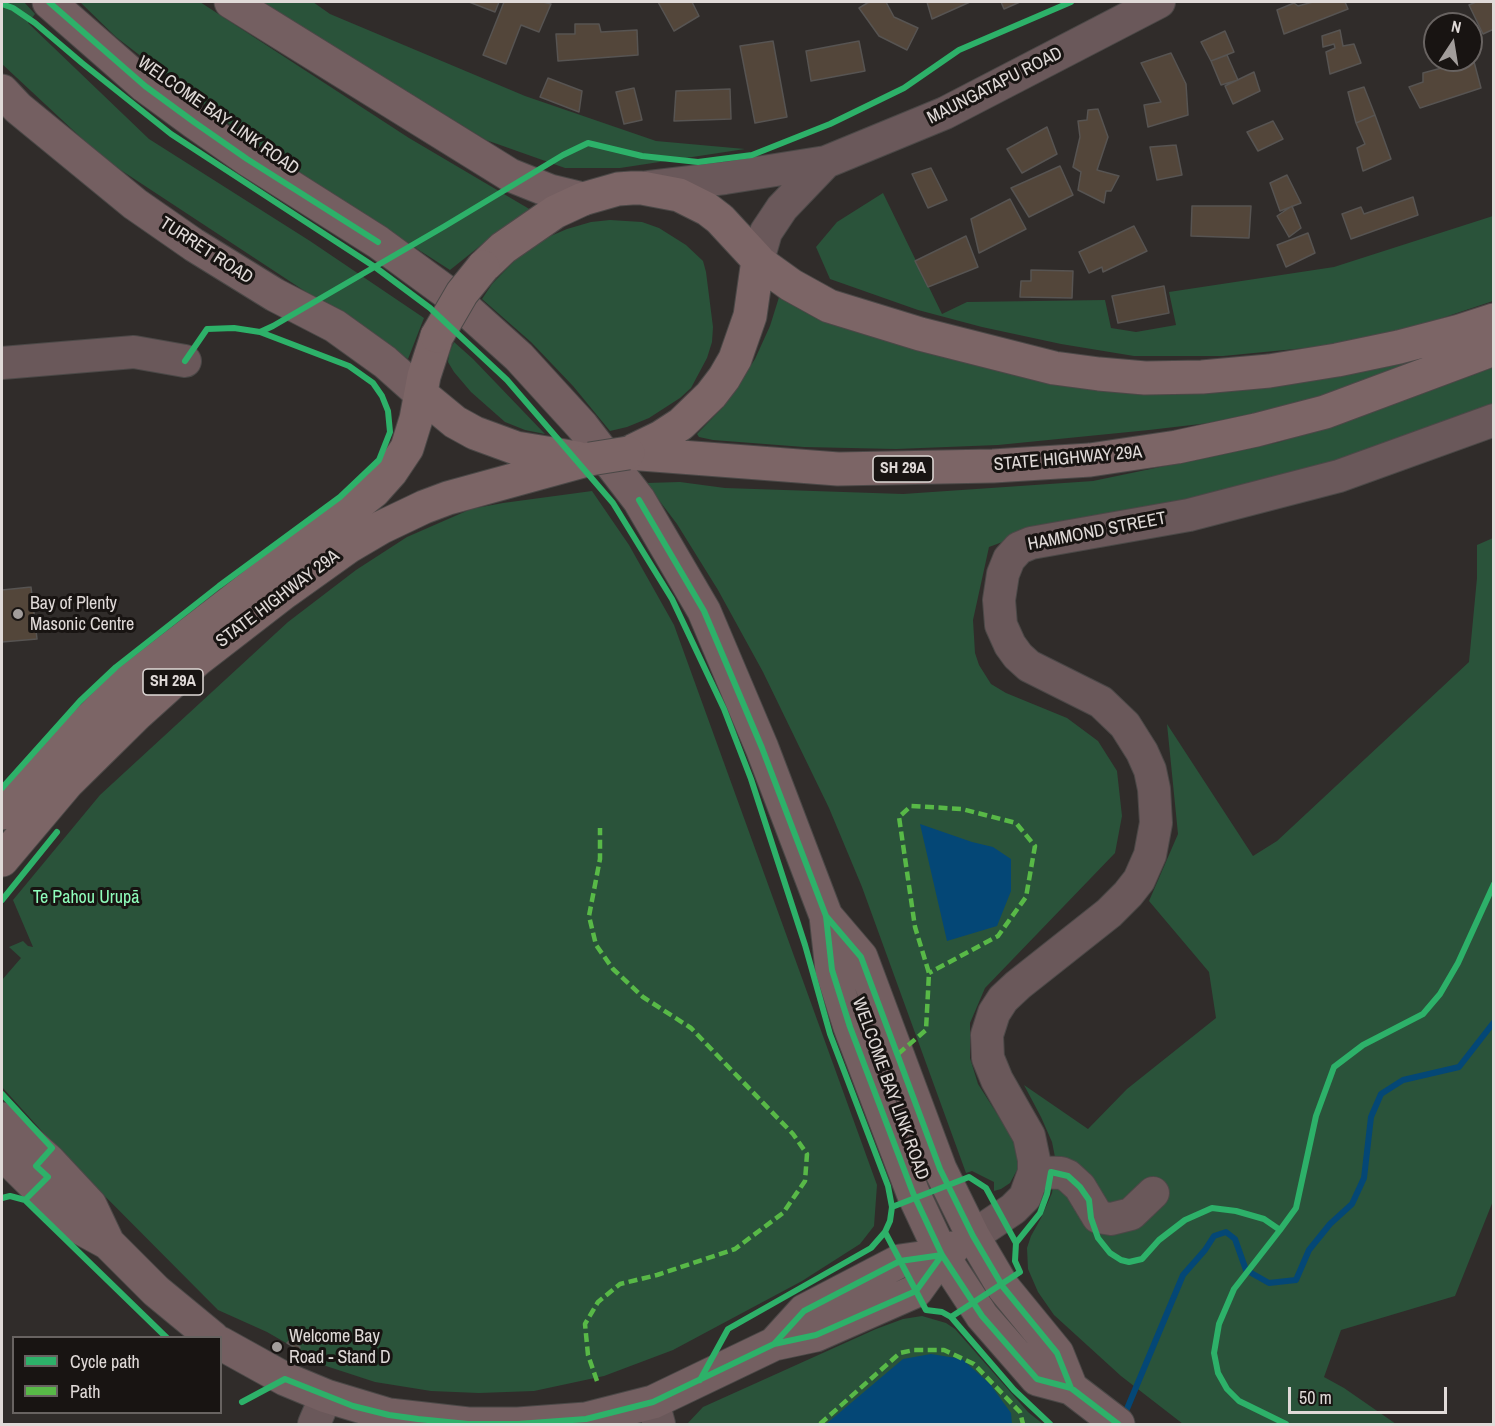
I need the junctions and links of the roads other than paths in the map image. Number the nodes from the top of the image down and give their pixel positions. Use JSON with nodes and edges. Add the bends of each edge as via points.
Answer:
{"nodes":[{"id":1,"x":49,"y":2,"type":"edge"},
{"id":2,"x":231,"y":2,"type":"edge"},
{"id":3,"x":1159,"y":2,"type":"edge"},
{"id":4,"x":2,"y":91,"type":"edge"},
{"id":5,"x":826,"y":162,"type":"junction"},
{"id":6,"x":642,"y":188,"type":"junction"},
{"id":7,"x":583,"y":199,"type":"junction"},
{"id":8,"x":758,"y":261,"type":"junction"},
{"id":9,"x":1494,"y":320,"type":"edge"},
{"id":10,"x":1494,"y":349,"type":"edge"},
{"id":11,"x":185,"y":361,"type":"dead end"},
{"id":12,"x":2,"y":363,"type":"edge"},
{"id":13,"x":421,"y":394,"type":"junction"},
{"id":14,"x":1494,"y":420,"type":"edge"},
{"id":15,"x":628,"y":453,"type":"junction"},
{"id":16,"x":574,"y":461,"type":"junction"},
{"id":17,"x":2,"y":813,"type":"edge"},
{"id":18,"x":2,"y":860,"type":"edge"},
{"id":19,"x":826,"y":916,"type":"junction"},
{"id":20,"x":6,"y":1148,"type":"edge"},
{"id":21,"x":1034,"y":1172,"type":"junction"},
{"id":22,"x":1153,"y":1193,"type":"dead end"},
{"id":23,"x":973,"y":1236,"type":"junction"},
{"id":24,"x":942,"y":1255,"type":"junction"},
{"id":25,"x":211,"y":1336,"type":"edge"},
{"id":26,"x":222,"y":1344,"type":"edge"},
{"id":27,"x":1094,"y":1406,"type":"edge"},
{"id":28,"x":320,"y":1410,"type":"edge"},
{"id":29,"x":642,"y":1415,"type":"edge"}],
"edges":[{"from":1,"to":19,"type":"main road","name":"WELCOME BAY LINK ROAD","via":[[145,86],[186,116],[378,242],[449,294],[519,357],[582,426],[639,500],[704,611]]},
{"from":2,"to":7,"type":"main road","via":[[510,175],[542,189]]},
{"from":3,"to":5,"type":"street","name":"MAUNGATAPU ROAD","via":[[945,113]]},
{"from":4,"to":13,"type":"main road","name":"TURRET ROAD","via":[[135,204],[204,252],[335,326]]},
{"from":5,"to":6,"type":"street","name":"MAUNGATAPU ROAD"},
{"from":5,"to":8,"type":"street","name":"MAUNGATAPU ROAD","via":[[782,208],[766,232]]},
{"from":6,"to":7,"type":"highway","number":"SH 29A","via":[[618,189]]},
{"from":6,"to":8,"type":"highway","number":"SH 29A","via":[[679,195],[707,209]]},
{"from":7,"to":13,"type":"highway","number":"SH 29A","bridge":true,"via":[[534,226],[483,267],[462,293],[437,336]]},
{"from":8,"to":9,"type":"highway","number":"SH 29A","via":[[829,306],[920,334],[1054,368],[1145,378],[1269,371],[1337,360]]},
{"from":8,"to":15,"type":"highway","number":"SH 29A","via":[[750,316],[724,378],[681,424]]},
{"from":10,"to":15,"type":"highway","name":"STATE HIGHWAY 29A","number":"SH 29A","via":[[1325,412],[1177,447],[1090,460],[838,470]]},
{"from":11,"to":12,"type":"street","via":[[134,352]]},
{"from":13,"to":16,"type":"highway","number":"SH 29A","via":[[475,433],[516,448]]},
{"from":13,"to":17,"type":"highway","name":"STATE HIGHWAY 29A","number":"SH 29A","via":[[406,448],[374,490],[125,684]]},
{"from":14,"to":21,"type":"street","name":"HAMMOND STREET","via":[[1339,476],[1189,515],[1030,543],[1018,548],[1009,559],[999,600],[1001,625],[1010,645],[1029,666],[1094,698],[1125,725],[1150,770],[1156,807],[1154,838],[1139,880],[1109,913],[1009,993],[989,1026],[987,1051],[992,1070],[1029,1137]]},
{"from":15,"to":16,"type":"highway","number":"SH 29A","bridge":true},
{"from":16,"to":18,"type":"highway","name":"STATE HIGHWAY 29A","number":"SH 29A","via":[[424,507],[348,547],[206,653],[136,715],[68,783]]},
{"from":19,"to":23,"type":"main road","name":"WELCOME BAY LINK ROAD","via":[[861,957],[940,1169]]},
{"from":19,"to":24,"type":"main road","name":"WELCOME BAY LINK ROAD","via":[[832,970],[850,1027],[913,1193]]},
{"from":20,"to":25,"type":"main road","via":[[75,1225],[108,1243],[156,1291]]},
{"from":21,"to":22,"type":"street","via":[[1068,1176],[1080,1187],[1098,1217],[1111,1219],[1131,1214]]},
{"from":21,"to":23,"type":"street","name":"HAMMOND STREET","via":[[1025,1197]]},
{"from":23,"to":24,"type":"main road"},
{"from":23,"to":27,"type":"main road","name":"WELCOME BAY LINK ROAD","via":[[1003,1287]]},
{"from":24,"to":27,"type":"main road","name":"WELCOME BAY LINK ROAD","via":[[982,1316],[1037,1379]]},
{"from":24,"to":29,"type":"main road","via":[[900,1261],[815,1305],[804,1311],[774,1344]]},
{"from":26,"to":28,"type":"main road","via":[[285,1379]]},
{"from":28,"to":29,"type":"main road","via":[[468,1424]]}]}
